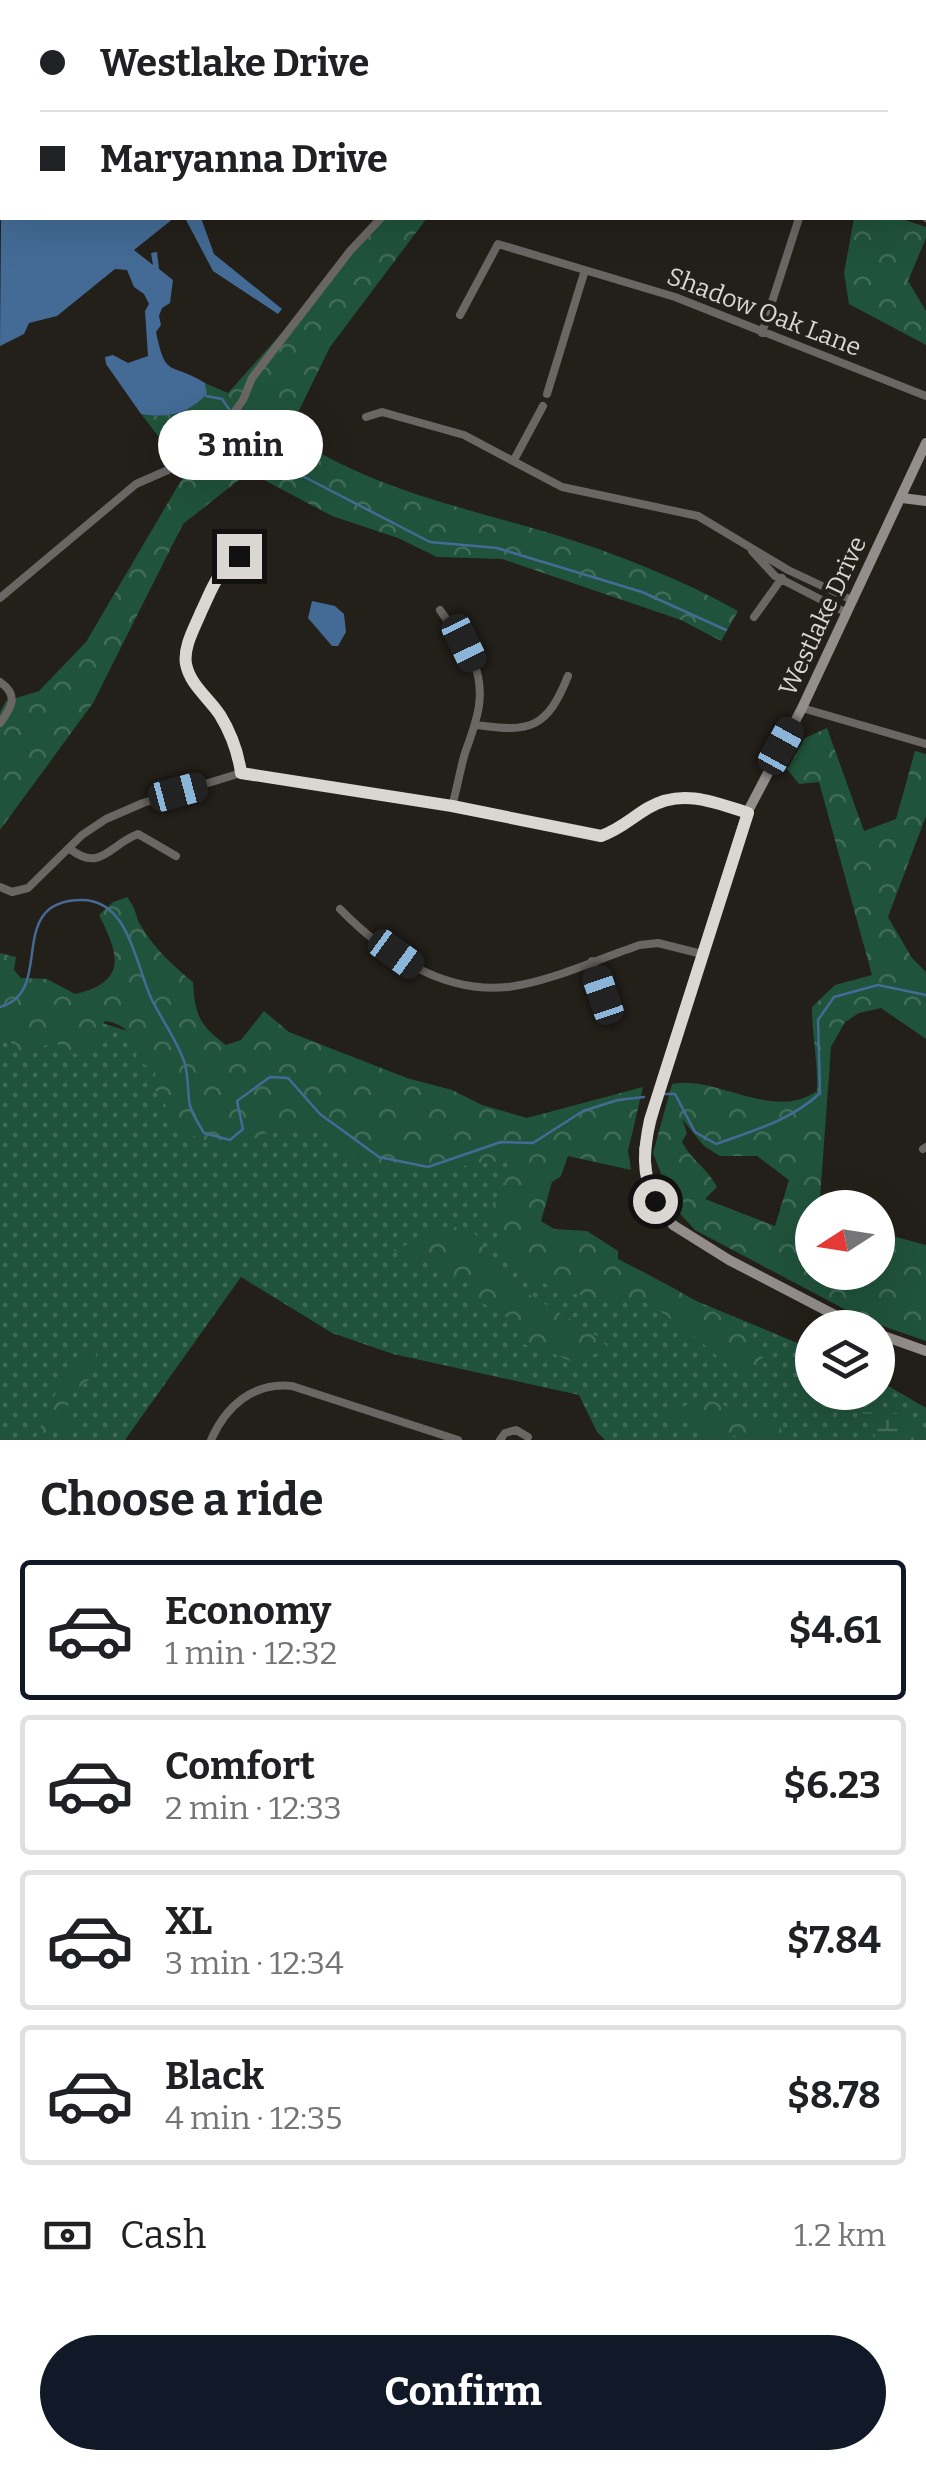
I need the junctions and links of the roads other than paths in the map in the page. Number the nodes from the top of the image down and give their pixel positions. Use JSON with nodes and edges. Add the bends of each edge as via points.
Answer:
{"nodes":[{"id":1,"x":379,"y":220,"type":"edge"},
{"id":2,"x":798,"y":220,"type":"edge"},
{"id":3,"x":586,"y":270,"type":"junction"},
{"id":4,"x":460,"y":315,"type":"dead end"},
{"id":5,"x":762,"y":333,"type":"junction"},
{"id":6,"x":546,"y":394,"type":"dead end"},
{"id":7,"x":926,"y":396,"type":"edge"},
{"id":8,"x":544,"y":406,"type":"dead end"},
{"id":9,"x":366,"y":416,"type":"dead end"},
{"id":10,"x":926,"y":444,"type":"edge"},
{"id":11,"x":514,"y":460,"type":"junction"},
{"id":12,"x":902,"y":498,"type":"junction"},
{"id":13,"x":926,"y":501,"type":"edge"},
{"id":14,"x":749,"y":548,"type":"junction"},
{"id":15,"x":239,"y":556,"type":"dead end"},
{"id":16,"x":788,"y":570,"type":"junction"},
{"id":17,"x":781,"y":579,"type":"junction"},
{"id":18,"x":0,"y":598,"type":"edge"},
{"id":19,"x":852,"y":600,"type":"junction"},
{"id":20,"x":440,"y":610,"type":"dead end"},
{"id":21,"x":847,"y":612,"type":"junction"},
{"id":22,"x":754,"y":617,"type":"dead end"},
{"id":23,"x":568,"y":676,"type":"dead end"},
{"id":24,"x":0,"y":682,"type":"edge"},
{"id":25,"x":802,"y":708,"type":"junction"},
{"id":26,"x":0,"y":723,"type":"edge"},
{"id":27,"x":478,"y":725,"type":"junction"},
{"id":28,"x":926,"y":744,"type":"edge"},
{"id":29,"x":241,"y":773,"type":"junction"},
{"id":30,"x":452,"y":806,"type":"junction"},
{"id":31,"x":748,"y":813,"type":"junction"},
{"id":32,"x":70,"y":849,"type":"junction"},
{"id":33,"x":176,"y":856,"type":"dead end"},
{"id":34,"x":0,"y":887,"type":"edge"},
{"id":35,"x":340,"y":910,"type":"dead end"},
{"id":36,"x":702,"y":954,"type":"junction"},
{"id":37,"x":592,"y":961,"type":"junction"},
{"id":38,"x":606,"y":1010,"type":"dead end"},
{"id":39,"x":826,"y":1310,"type":"edge"},
{"id":40,"x":895,"y":1340,"type":"edge"},
{"id":41,"x":926,"y":1351,"type":"edge"},
{"id":42,"x":528,"y":1437,"type":"dead end"},
{"id":43,"x":211,"y":1440,"type":"edge"},
{"id":44,"x":458,"y":1440,"type":"edge"},
{"id":45,"x":500,"y":1440,"type":"edge"}],
"edges":[{"from":1,"to":18,"type":"street","via":[[252,378],[222,429],[168,470],[136,484]]},
{"from":2,"to":5,"type":"street"},
{"from":3,"to":4,"type":"street","name":"Shadow Oak Lane","via":[[498,244]]},
{"from":3,"to":5,"type":"street","name":"Shadow Oak Lane"},
{"from":3,"to":6,"type":"street"},
{"from":5,"to":7,"type":"street","name":"Shadow Oak Lane"},
{"from":8,"to":11,"type":"street"},
{"from":9,"to":11,"type":"street","via":[[382,412],[464,434]]},
{"from":10,"to":12,"type":"street","name":"Westlake Drive"},
{"from":11,"to":14,"type":"street","via":[[562,486],[698,516]]},
{"from":12,"to":13,"type":"street"},
{"from":12,"to":19,"type":"street","name":"Westlake Drive"},
{"from":14,"to":16,"type":"street"},
{"from":14,"to":17,"type":"street"},
{"from":15,"to":29,"type":"street","via":[[220,571],[185,660],[238,750]]},
{"from":16,"to":17,"type":"street"},
{"from":16,"to":19,"type":"street"},
{"from":17,"to":21,"type":"street"},
{"from":17,"to":22,"type":"street"},
{"from":19,"to":21,"type":"street","name":"Westlake Drive"},
{"from":20,"to":27,"type":"street","via":[[475,666]]},
{"from":21,"to":25,"type":"street","name":"Westlake Drive"},
{"from":23,"to":27,"type":"street","via":[[543,720],[525,729]]},
{"from":24,"to":26,"type":"street","via":[[12,699]]},
{"from":25,"to":28,"type":"street"},
{"from":25,"to":31,"type":"street","name":"Westlake Drive"},
{"from":27,"to":30,"type":"street"},
{"from":29,"to":30,"type":"street"},
{"from":29,"to":32,"type":"street","via":[[130,808]]},
{"from":30,"to":31,"type":"street","via":[[601,836],[680,796]]},
{"from":31,"to":36,"type":"street","name":"Westlake Drive"},
{"from":32,"to":33,"type":"street","via":[[91,860],[138,834]]},
{"from":32,"to":34,"type":"street","via":[[28,888]]},
{"from":35,"to":37,"type":"street","via":[[415,968],[459,986],[512,986]]},
{"from":36,"to":37,"type":"street","via":[[658,943]]},
{"from":36,"to":39,"type":"street","name":"Westlake Drive","via":[[650,1120],[644,1162],[650,1191],[661,1212],[692,1238]]},
{"from":37,"to":38,"type":"street"},
{"from":40,"to":41,"type":"street"},
{"from":42,"to":45,"type":"street","via":[[516,1430]]},
{"from":43,"to":44,"type":"street","via":[[240,1400],[283,1385]]}]}
